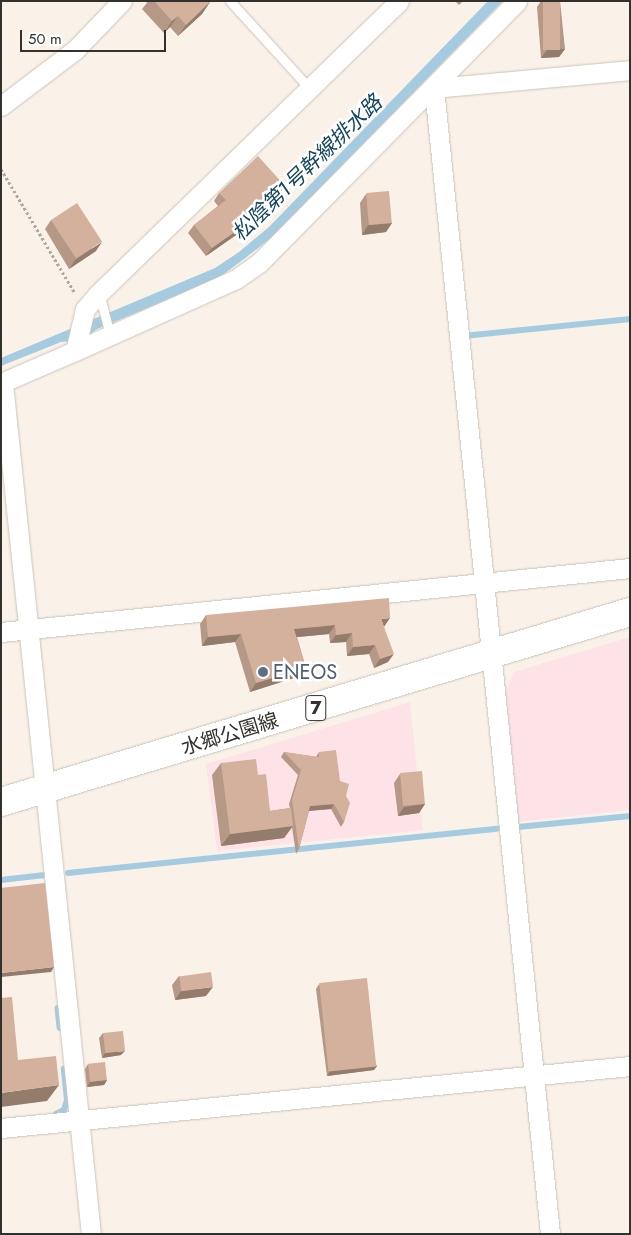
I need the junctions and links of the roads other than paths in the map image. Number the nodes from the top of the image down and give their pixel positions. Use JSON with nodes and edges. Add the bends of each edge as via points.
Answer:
{"nodes":[{"id":1,"x":122,"y":1,"type":"edge"},
{"id":2,"x":230,"y":1,"type":"edge"},
{"id":3,"x":399,"y":1,"type":"edge"},
{"id":4,"x":517,"y":1,"type":"edge"},
{"id":5,"x":630,"y":70,"type":"edge"},
{"id":6,"x":434,"y":88,"type":"junction"},
{"id":7,"x":310,"y":89,"type":"junction"},
{"id":8,"x":1,"y":106,"type":"edge"},
{"id":9,"x":99,"y":293,"type":"junction"},
{"id":10,"x":110,"y":333,"type":"junction"},
{"id":11,"x":76,"y":349,"type":"junction"},
{"id":12,"x":2,"y":383,"type":"edge"},
{"id":13,"x":630,"y":568,"type":"edge"},
{"id":14,"x":483,"y":582,"type":"junction"},
{"id":15,"x":630,"y":612,"type":"edge"},
{"id":16,"x":29,"y":629,"type":"junction"},
{"id":17,"x":1,"y":632,"type":"edge"},
{"id":18,"x":490,"y":655,"type":"junction"},
{"id":19,"x":45,"y":789,"type":"junction"},
{"id":20,"x":1,"y":802,"type":"edge"},
{"id":21,"x":630,"y":1066,"type":"edge"},
{"id":22,"x":534,"y":1075,"type":"junction"},
{"id":23,"x":80,"y":1120,"type":"junction"},
{"id":24,"x":1,"y":1128,"type":"edge"},
{"id":25,"x":91,"y":1234,"type":"edge"},
{"id":26,"x":550,"y":1234,"type":"edge"}],
"edges":[{"from":1,"to":8,"type":"street","via":[[75,50]]},
{"from":2,"to":7,"type":"lane"},
{"from":3,"to":7,"type":"street"},
{"from":4,"to":6,"type":"street"},
{"from":5,"to":6,"type":"street"},
{"from":6,"to":10,"type":"street","via":[[260,262],[236,279]]},
{"from":6,"to":14,"type":"street"},
{"from":7,"to":9,"type":"street"},
{"from":9,"to":10,"type":"lane"},
{"from":9,"to":11,"type":"street","via":[[84,312]]},
{"from":10,"to":11,"type":"street"},
{"from":11,"to":12,"type":"street"},
{"from":12,"to":16,"type":"street"},
{"from":13,"to":14,"type":"street"},
{"from":14,"to":16,"type":"street"},
{"from":14,"to":18,"type":"street"},
{"from":15,"to":18,"type":"main road","name":"水郷公園線","number":"7"},
{"from":16,"to":17,"type":"street"},
{"from":16,"to":19,"type":"street"},
{"from":18,"to":19,"type":"main road","name":"水郷公園線","number":"7"},
{"from":18,"to":22,"type":"street"},
{"from":19,"to":20,"type":"main road","name":"水郷公園線","number":"7"},
{"from":19,"to":23,"type":"street"},
{"from":21,"to":22,"type":"street"},
{"from":22,"to":23,"type":"street"},
{"from":22,"to":26,"type":"street"},
{"from":23,"to":24,"type":"street"},
{"from":23,"to":25,"type":"street"}]}
